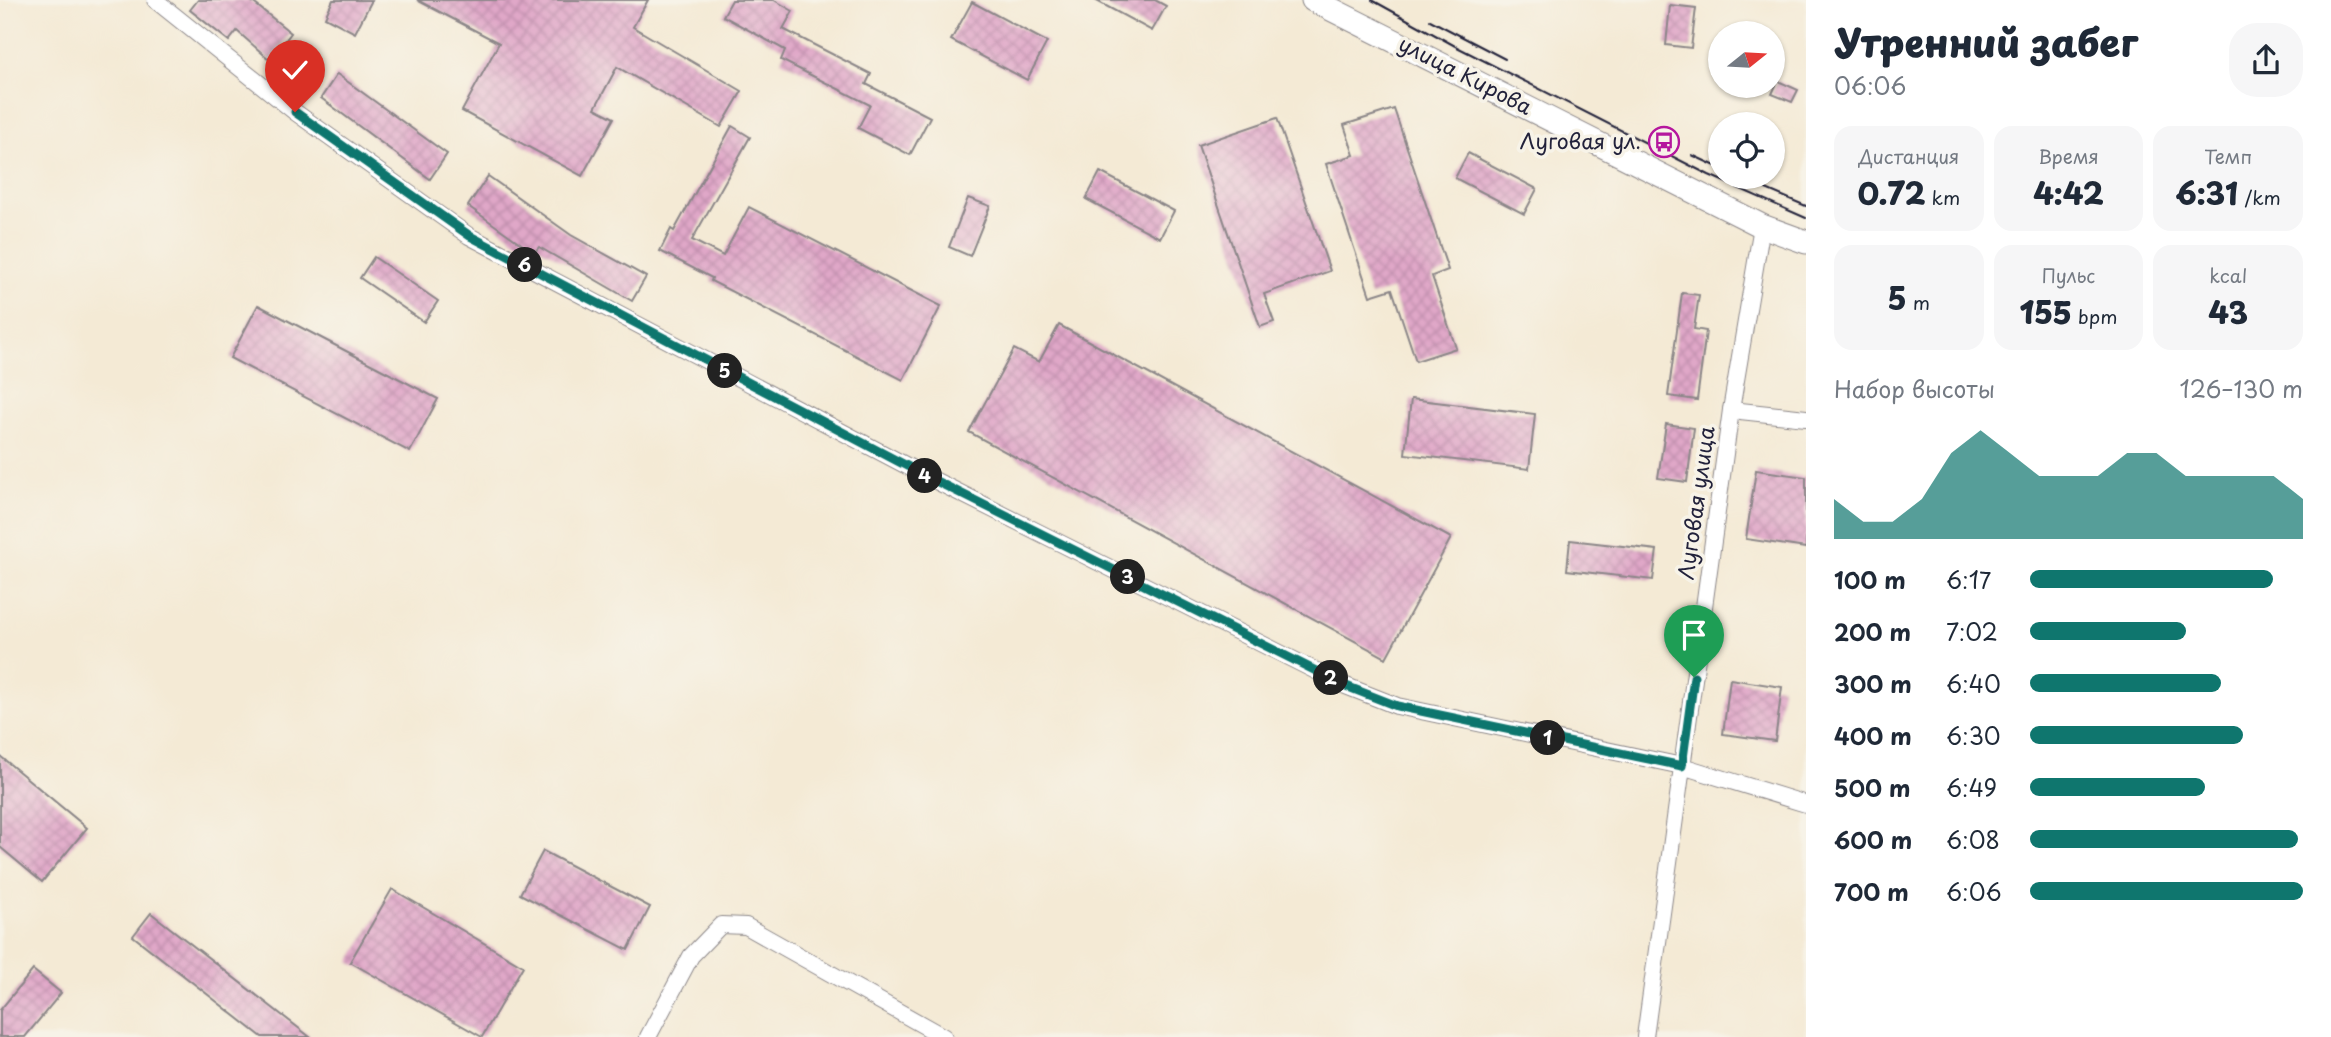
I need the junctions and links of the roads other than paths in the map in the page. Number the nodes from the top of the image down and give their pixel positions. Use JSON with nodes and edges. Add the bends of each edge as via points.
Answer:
{"nodes":[{"id":1,"x":155,"y":0,"type":"edge"},
{"id":2,"x":1313,"y":0,"type":"edge"},
{"id":3,"x":1762,"y":226,"type":"junction"},
{"id":4,"x":1806,"y":242,"type":"edge"},
{"id":5,"x":1731,"y":410,"type":"junction"},
{"id":6,"x":1806,"y":418,"type":"edge"},
{"id":7,"x":1682,"y":766,"type":"junction"},
{"id":8,"x":1806,"y":804,"type":"edge"},
{"id":9,"x":648,"y":1037,"type":"edge"},
{"id":10,"x":944,"y":1037,"type":"edge"},
{"id":11,"x":1646,"y":1037,"type":"edge"}],
"edges":[{"from":1,"to":7,"type":"street","via":[[295,112],[470,236],[938,483],[1346,686],[1397,706]]},
{"from":2,"to":3,"type":"main road","name":"улица Кирова"},
{"from":3,"to":4,"type":"main road","name":"улица Кирова"},
{"from":3,"to":5,"type":"street","name":"Луговая улица"},
{"from":5,"to":6,"type":"street"},
{"from":5,"to":7,"type":"street","name":"Луговая улица"},
{"from":7,"to":8,"type":"street"},
{"from":7,"to":11,"type":"street","name":"Луговая улица"},
{"from":9,"to":10,"type":"street","via":[[691,956],[721,925],[746,926]]}]}
